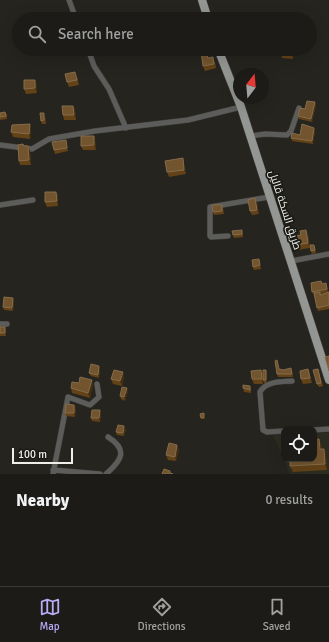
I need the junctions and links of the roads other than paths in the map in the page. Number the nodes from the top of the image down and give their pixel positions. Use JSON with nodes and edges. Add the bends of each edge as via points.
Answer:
{"nodes":[{"id":1,"x":69,"y":0,"type":"edge"},
{"id":2,"x":202,"y":0,"type":"edge"},
{"id":3,"x":73,"y":12,"type":"edge"},
{"id":4,"x":206,"y":12,"type":"edge"},
{"id":5,"x":90,"y":56,"type":"edge"},
{"id":6,"x":221,"y":56,"type":"edge"},
{"id":7,"x":241,"y":107,"type":"junction"},
{"id":8,"x":299,"y":108,"type":"edge"},
{"id":9,"x":126,"y":128,"type":"junction"},
{"id":10,"x":250,"y":136,"type":"junction"},
{"id":11,"x":0,"y":145,"type":"edge"},
{"id":12,"x":269,"y":197,"type":"junction"},
{"id":13,"x":33,"y":200,"type":"dead end"},
{"id":14,"x":0,"y":205,"type":"edge"},
{"id":15,"x":228,"y":236,"type":"dead end"},
{"id":16,"x":329,"y":254,"type":"edge"},
{"id":17,"x":291,"y":261,"type":"junction"},
{"id":18,"x":0,"y":324,"type":"edge"},
{"id":19,"x":7,"y":324,"type":"dead end"},
{"id":20,"x":329,"y":380,"type":"edge"},
{"id":21,"x":292,"y":381,"type":"dead end"},
{"id":22,"x":97,"y":384,"type":"dead end"},
{"id":23,"x":329,"y":429,"type":"edge"},
{"id":24,"x":317,"y":430,"type":"edge"},
{"id":25,"x":281,"y":431,"type":"edge"},
{"id":26,"x":108,"y":437,"type":"dead end"},
{"id":27,"x":53,"y":472,"type":"edge"},
{"id":28,"x":100,"y":474,"type":"edge"},
{"id":29,"x":106,"y":474,"type":"edge"}],
"edges":[{"from":1,"to":3,"type":"street"},
{"from":2,"to":4,"type":"main road"},
{"from":5,"to":9,"type":"street","via":[[109,89]]},
{"from":6,"to":7,"type":"main road","name":"طريق السكة قاليل"},
{"from":7,"to":9,"type":"street","via":[[188,120]]},
{"from":7,"to":10,"type":"main road","name":"طريق السكة قاليل"},
{"from":8,"to":10,"type":"street","via":[[287,135]]},
{"from":9,"to":11,"type":"street","via":[[49,139],[32,149]]},
{"from":10,"to":12,"type":"main road","name":"طريق السكة قاليل"},
{"from":12,"to":15,"type":"street","via":[[210,207],[210,236]]},
{"from":12,"to":17,"type":"main road","name":"طريق السكة قاليل"},
{"from":13,"to":14,"type":"street"},
{"from":16,"to":17,"type":"street"},
{"from":17,"to":20,"type":"main road","name":"طريق السكة قاليل"},
{"from":18,"to":19,"type":"street"},
{"from":21,"to":25,"type":"street","via":[[271,383],[260,392],[263,430]]},
{"from":22,"to":27,"type":"street","via":[[100,397],[90,405],[68,397]]},
{"from":23,"to":24,"type":"street"},
{"from":26,"to":29,"type":"street","via":[[120,445],[121,450],[119,461]]},
{"from":27,"to":28,"type":"street"}]}
